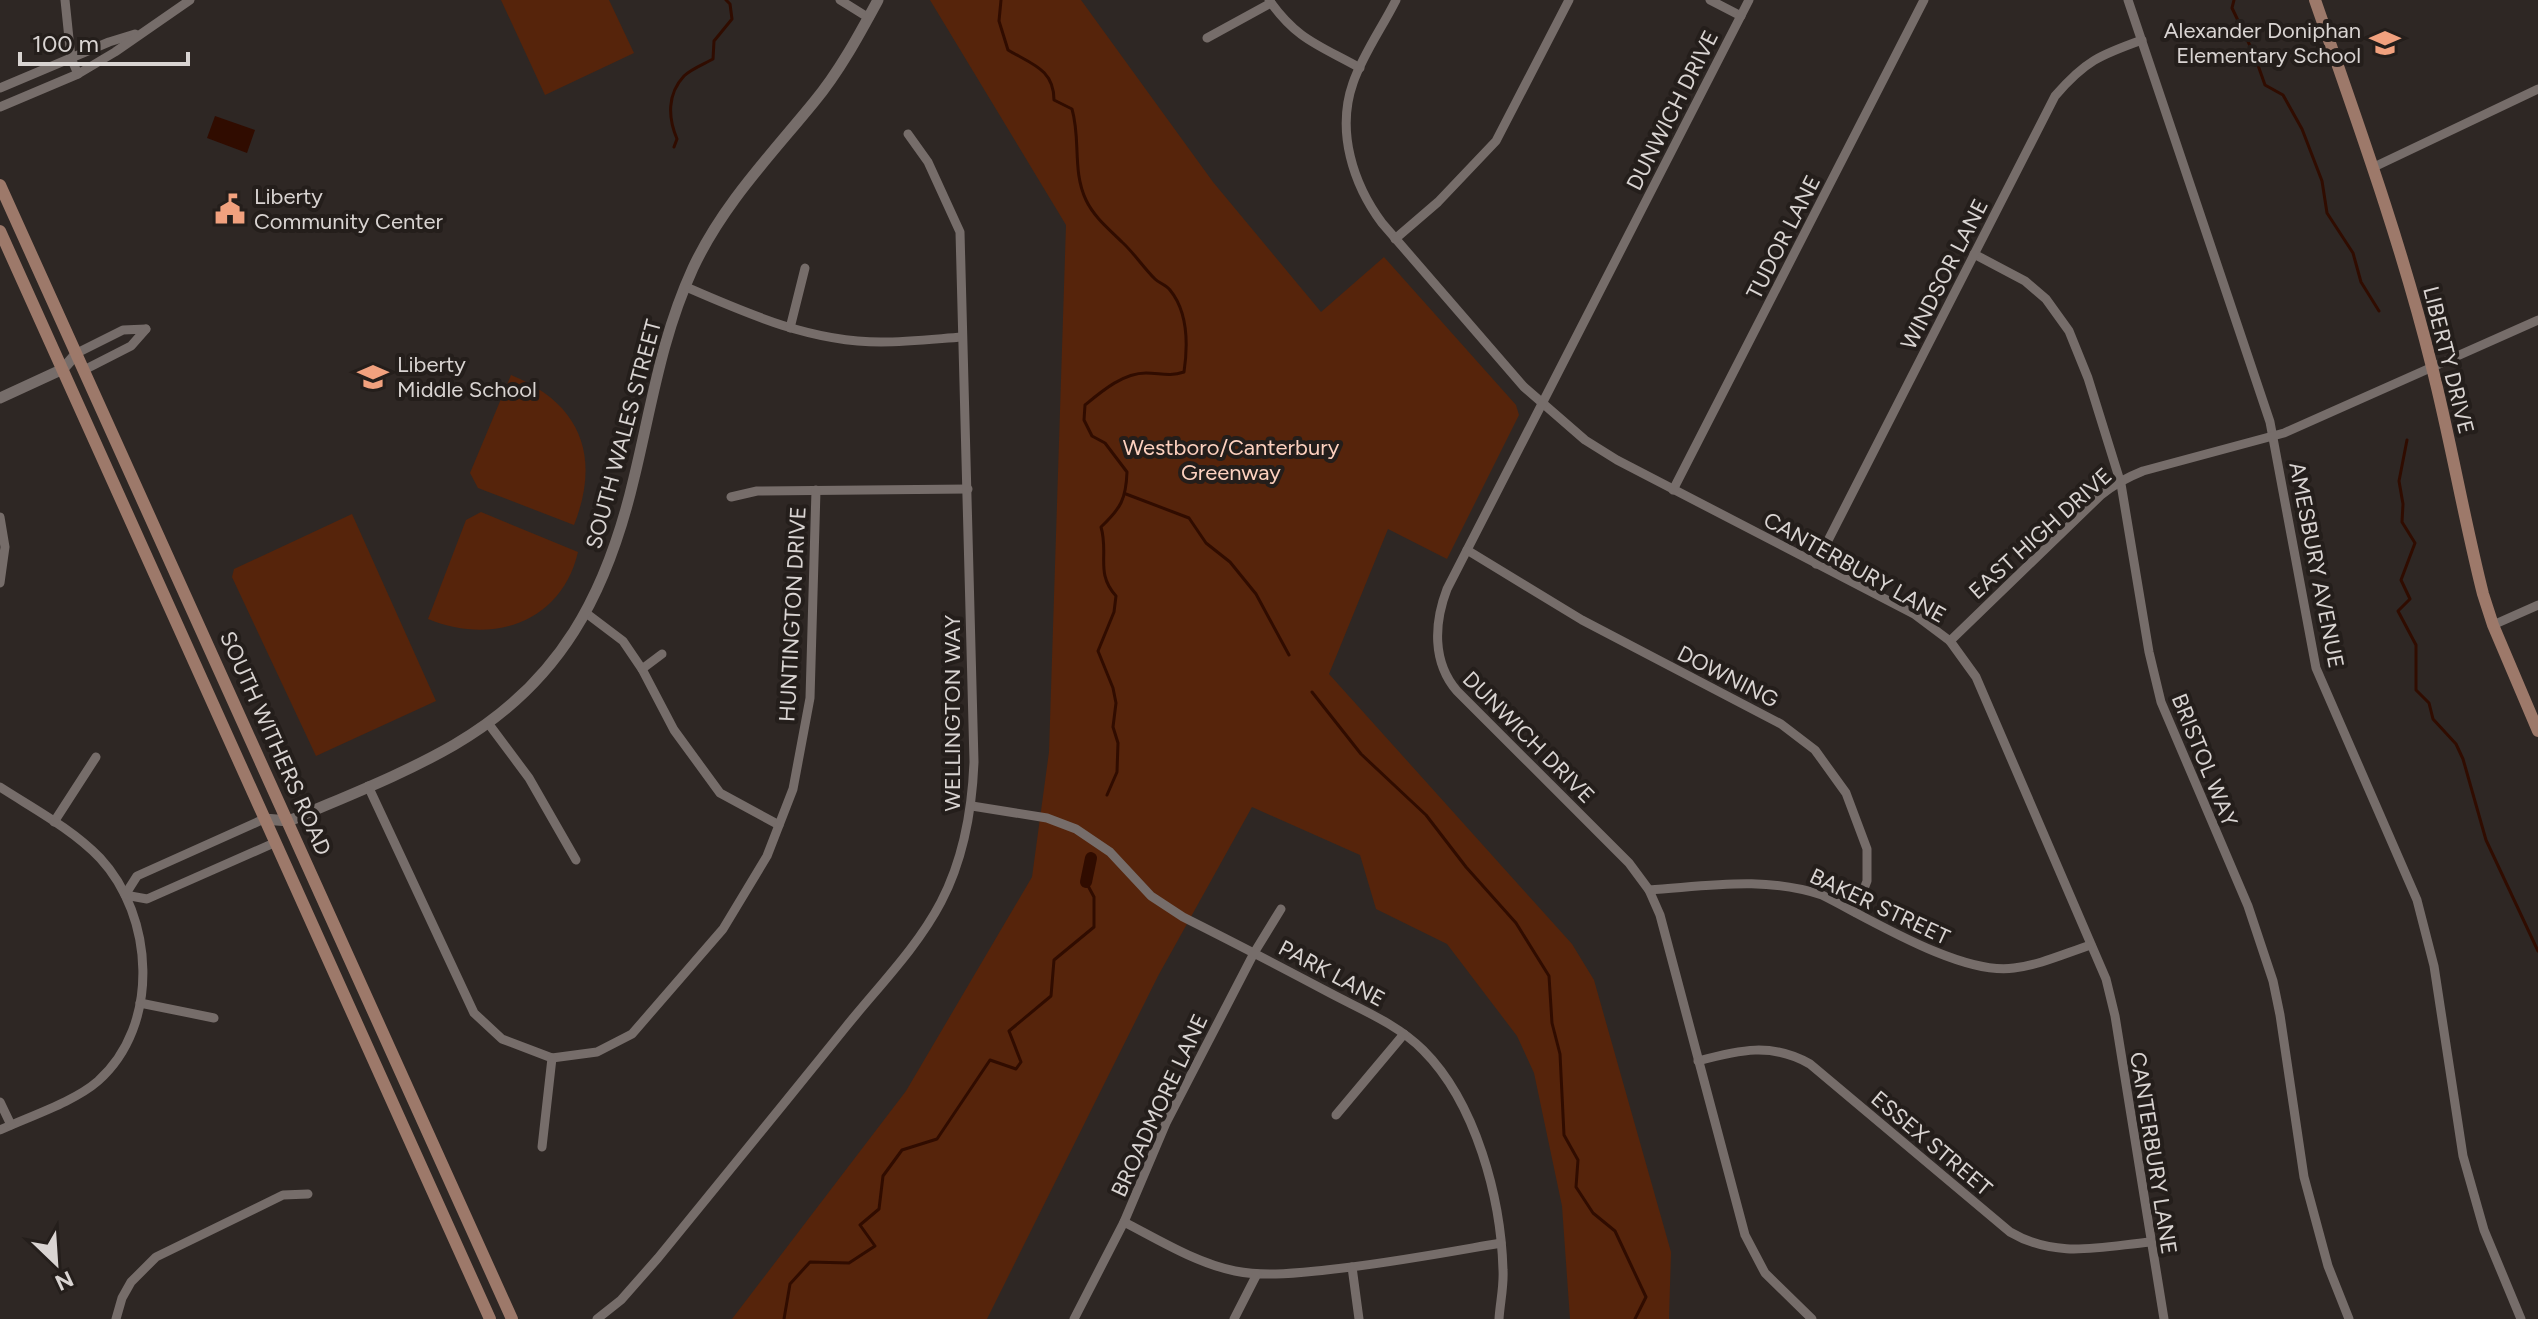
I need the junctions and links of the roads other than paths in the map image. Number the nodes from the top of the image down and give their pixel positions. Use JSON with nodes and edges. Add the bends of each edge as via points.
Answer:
{"nodes":[{"id":1,"x":65,"y":0,"type":"edge"},
{"id":2,"x":190,"y":0,"type":"edge"},
{"id":3,"x":840,"y":0,"type":"edge"},
{"id":4,"x":878,"y":0,"type":"edge"},
{"id":5,"x":1396,"y":0,"type":"edge"},
{"id":6,"x":1569,"y":0,"type":"edge"},
{"id":7,"x":1710,"y":0,"type":"edge"},
{"id":8,"x":1749,"y":0,"type":"edge"},
{"id":9,"x":1924,"y":0,"type":"edge"},
{"id":10,"x":2128,"y":0,"type":"edge"},
{"id":11,"x":2315,"y":0,"type":"edge"},
{"id":12,"x":1270,"y":1,"type":"edge"},
{"id":13,"x":1741,"y":16,"type":"junction"},
{"id":14,"x":869,"y":18,"type":"junction"},
{"id":15,"x":142,"y":32,"type":"junction"},
{"id":16,"x":1207,"y":38,"type":"dead end"},
{"id":17,"x":2142,"y":40,"type":"junction"},
{"id":18,"x":71,"y":58,"type":"junction"},
{"id":19,"x":1360,"y":68,"type":"junction"},
{"id":20,"x":78,"y":74,"type":"junction"},
{"id":21,"x":0,"y":88,"type":"edge"},
{"id":22,"x":2538,"y":89,"type":"edge"},
{"id":23,"x":0,"y":107,"type":"edge"},
{"id":24,"x":908,"y":134,"type":"dead end"},
{"id":25,"x":2374,"y":167,"type":"junction"},
{"id":26,"x":0,"y":185,"type":"edge"},
{"id":27,"x":0,"y":231,"type":"edge"},
{"id":28,"x":1395,"y":239,"type":"junction"},
{"id":29,"x":1974,"y":254,"type":"junction"},
{"id":30,"x":805,"y":268,"type":"dead end"},
{"id":31,"x":686,"y":287,"type":"junction"},
{"id":32,"x":2538,"y":320,"type":"edge"},
{"id":33,"x":790,"y":328,"type":"junction"},
{"id":34,"x":962,"y":337,"type":"junction"},
{"id":35,"x":77,"y":353,"type":"junction"},
{"id":36,"x":2432,"y":367,"type":"junction"},
{"id":37,"x":63,"y":369,"type":"junction"},
{"id":38,"x":84,"y":370,"type":"junction"},
{"id":39,"x":0,"y":398,"type":"edge"},
{"id":40,"x":1540,"y":402,"type":"junction"},
{"id":41,"x":2273,"y":438,"type":"junction"},
{"id":42,"x":2121,"y":484,"type":"junction"},
{"id":43,"x":968,"y":489,"type":"junction"},
{"id":44,"x":816,"y":490,"type":"junction"},
{"id":45,"x":1673,"y":490,"type":"junction"},
{"id":46,"x":731,"y":497,"type":"dead end"},
{"id":47,"x":0,"y":517,"type":"edge"},
{"id":48,"x":1467,"y":550,"type":"junction"},
{"id":49,"x":1816,"y":564,"type":"junction"},
{"id":50,"x":0,"y":583,"type":"edge"},
{"id":51,"x":2538,"y":605,"type":"edge"},
{"id":52,"x":586,"y":613,"type":"junction"},
{"id":53,"x":2493,"y":625,"type":"junction"},
{"id":54,"x":1950,"y":641,"type":"junction"},
{"id":55,"x":662,"y":654,"type":"dead end"},
{"id":56,"x":642,"y":669,"type":"junction"},
{"id":57,"x":488,"y":723,"type":"junction"},
{"id":58,"x":2538,"y":731,"type":"edge"},
{"id":59,"x":96,"y":757,"type":"dead end"},
{"id":60,"x":368,"y":786,"type":"junction"},
{"id":61,"x":0,"y":787,"type":"edge"},
{"id":62,"x":972,"y":806,"type":"junction"},
{"id":63,"x":264,"y":819,"type":"junction"},
{"id":64,"x":289,"y":821,"type":"junction"},
{"id":65,"x":54,"y":822,"type":"junction"},
{"id":66,"x":779,"y":825,"type":"junction"},
{"id":67,"x":274,"y":843,"type":"junction"},
{"id":68,"x":576,"y":860,"type":"dead end"},
{"id":69,"x":1649,"y":890,"type":"junction"},
{"id":70,"x":125,"y":895,"type":"junction"},
{"id":71,"x":1281,"y":909,"type":"dead end"},
{"id":72,"x":1855,"y":912,"type":"junction"},
{"id":73,"x":2091,"y":945,"type":"junction"},
{"id":74,"x":1254,"y":953,"type":"junction"},
{"id":75,"x":140,"y":1003,"type":"junction"},
{"id":76,"x":214,"y":1018,"type":"dead end"},
{"id":77,"x":1404,"y":1034,"type":"junction"},
{"id":78,"x":552,"y":1058,"type":"junction"},
{"id":79,"x":1698,"y":1061,"type":"junction"},
{"id":80,"x":0,"y":1102,"type":"edge"},
{"id":81,"x":1336,"y":1115,"type":"dead end"},
{"id":82,"x":11,"y":1125,"type":"junction"},
{"id":83,"x":0,"y":1130,"type":"edge"},
{"id":84,"x":542,"y":1147,"type":"dead end"},
{"id":85,"x":308,"y":1194,"type":"dead end"},
{"id":86,"x":1124,"y":1222,"type":"junction"},
{"id":87,"x":2150,"y":1242,"type":"junction"},
{"id":88,"x":1501,"y":1243,"type":"junction"},
{"id":89,"x":1352,"y":1267,"type":"junction"},
{"id":90,"x":1257,"y":1274,"type":"junction"},
{"id":91,"x":116,"y":1319,"type":"edge"},
{"id":92,"x":490,"y":1319,"type":"edge"},
{"id":93,"x":512,"y":1319,"type":"edge"},
{"id":94,"x":597,"y":1319,"type":"edge"},
{"id":95,"x":1074,"y":1319,"type":"edge"},
{"id":96,"x":1234,"y":1319,"type":"edge"},
{"id":97,"x":1359,"y":1319,"type":"edge"},
{"id":98,"x":1499,"y":1319,"type":"edge"},
{"id":99,"x":1812,"y":1319,"type":"edge"},
{"id":100,"x":2164,"y":1319,"type":"edge"},
{"id":101,"x":2349,"y":1319,"type":"edge"},
{"id":102,"x":2521,"y":1319,"type":"edge"}],
"edges":[{"from":1,"to":18,"type":"street"},
{"from":2,"to":15,"type":"street"},
{"from":3,"to":14,"type":"street"},
{"from":4,"to":14,"type":"street","name":"SOUTH WALES STREET"},
{"from":5,"to":19,"type":"street","name":"CANTERBURY LANE"},
{"from":6,"to":28,"type":"street","via":[[1496,141]]},
{"from":7,"to":13,"type":"street"},
{"from":8,"to":13,"type":"street","name":"DUNWICH DRIVE"},
{"from":9,"to":45,"type":"street","name":"TUDOR LANE"},
{"from":10,"to":17,"type":"street","name":"AMESBURY AVENUE"},
{"from":11,"to":25,"type":"main road","name":"LIBERTY DRIVE"},
{"from":12,"to":16,"type":"street"},
{"from":12,"to":19,"type":"street","via":[[1305,39]]},
{"from":13,"to":40,"type":"street","name":"DUNWICH DRIVE"},
{"from":14,"to":31,"type":"street","name":"SOUTH WALES STREET","via":[[816,100],[731,203]]},
{"from":15,"to":18,"type":"street"},
{"from":15,"to":20,"type":"street"},
{"from":17,"to":29,"type":"street","name":"WINDSOR LANE","via":[[2082,67],[2055,96]]},
{"from":17,"to":41,"type":"street","name":"AMESBURY AVENUE"},
{"from":18,"to":20,"type":"street"},
{"from":18,"to":21,"type":"street"},
{"from":19,"to":28,"type":"street","name":"CANTERBURY LANE","via":[[1347,116],[1349,156],[1366,200]]},
{"from":20,"to":23,"type":"street"},
{"from":22,"to":25,"type":"street"},
{"from":24,"to":34,"type":"street","name":"WELLINGTON WAY","via":[[928,162],[960,232]]},
{"from":25,"to":36,"type":"main road","name":"LIBERTY DRIVE"},
{"from":26,"to":35,"type":"main road","name":"SOUTH WITHERS ROAD"},
{"from":27,"to":37,"type":"main road","name":"SOUTH WITHERS ROAD"},
{"from":28,"to":40,"type":"street","name":"CANTERBURY LANE"},
{"from":29,"to":42,"type":"street","name":"BRISTOL WAY","via":[[2032,286],[2069,331]]},
{"from":29,"to":49,"type":"street","name":"WINDSOR LANE"},
{"from":30,"to":33,"type":"street"},
{"from":31,"to":33,"type":"street"},
{"from":31,"to":52,"type":"street","name":"SOUTH WALES STREET","via":[[653,384],[611,561]]},
{"from":32,"to":36,"type":"street","name":"EAST HIGH DRIVE"},
{"from":33,"to":34,"type":"street","via":[[880,342]]},
{"from":34,"to":43,"type":"street","name":"WELLINGTON WAY"},
{"from":35,"to":37,"type":"street"},
{"from":35,"to":38,"type":"main road","name":"SOUTH WITHERS ROAD"},
{"from":35,"to":38,"type":"street","via":[[123,330],[146,329],[131,346]]},
{"from":36,"to":41,"type":"street","name":"EAST HIGH DRIVE"},
{"from":36,"to":53,"type":"main road","name":"LIBERTY DRIVE"},
{"from":37,"to":38,"type":"street"},
{"from":37,"to":39,"type":"street"},
{"from":37,"to":63,"type":"main road","name":"SOUTH WITHERS ROAD"},
{"from":38,"to":64,"type":"main road","name":"SOUTH WITHERS ROAD"},
{"from":40,"to":45,"type":"street","name":"CANTERBURY LANE","via":[[1585,440]]},
{"from":40,"to":48,"type":"street","name":"DUNWICH DRIVE"},
{"from":41,"to":42,"type":"street","name":"EAST HIGH DRIVE","via":[[2143,471]]},
{"from":41,"to":102,"type":"street","name":"AMESBURY AVENUE","via":[[2316,668],[2417,900],[2434,966],[2466,1169],[2484,1230]]},
{"from":42,"to":54,"type":"street","name":"EAST HIGH DRIVE","via":[[2101,495]]},
{"from":42,"to":101,"type":"street","name":"BRISTOL WAY","via":[[2154,677],[2169,727],[2263,947],[2280,1015],[2314,1222]]},
{"from":43,"to":44,"type":"street"},
{"from":43,"to":62,"type":"street","name":"WELLINGTON WAY"},
{"from":44,"to":46,"type":"street"},
{"from":44,"to":66,"type":"street","name":"HUNTINGTON DRIVE","via":[[810,698],[793,789]]},
{"from":45,"to":49,"type":"street","name":"CANTERBURY LANE"},
{"from":47,"to":50,"type":"street","via":[[5,547]]},
{"from":48,"to":69,"type":"street","name":"DUNWICH DRIVE","via":[[1440,615],[1439,653],[1447,680],[1629,863]]},
{"from":48,"to":72,"type":"street","name":"DOWNING","via":[[1582,620],[1781,724],[1815,750],[1846,793],[1867,849],[1867,881]]},
{"from":49,"to":54,"type":"street","name":"CANTERBURY LANE","via":[[1914,614]]},
{"from":51,"to":53,"type":"street"},
{"from":52,"to":56,"type":"street","via":[[623,641]]},
{"from":52,"to":57,"type":"street","name":"SOUTH WALES STREET","via":[[544,672]]},
{"from":53,"to":58,"type":"main road","name":"LIBERTY DRIVE"},
{"from":54,"to":73,"type":"street","name":"CANTERBURY LANE","via":[[1976,677]]},
{"from":55,"to":56,"type":"street"},
{"from":56,"to":66,"type":"street","via":[[674,730],[720,793]]},
{"from":57,"to":60,"type":"street","name":"SOUTH WALES STREET","via":[[453,746]]},
{"from":57,"to":68,"type":"street","via":[[529,778]]},
{"from":59,"to":65,"type":"street"},
{"from":60,"to":64,"type":"street","name":"SOUTH WALES STREET"},
{"from":60,"to":78,"type":"street","name":"HUNTINGTON DRIVE","via":[[474,1013],[502,1039]]},
{"from":61,"to":65,"type":"street"},
{"from":62,"to":74,"type":"street","name":"PARK LANE","via":[[1047,818],[1076,829],[1110,852],[1151,896]]},
{"from":62,"to":94,"type":"street","name":"WELLINGTON WAY","via":[[967,836],[928,923],[658,1258]]},
{"from":63,"to":64,"type":"street","name":"SOUTH WALES STREET"},
{"from":63,"to":67,"type":"main road","name":"SOUTH WITHERS ROAD"},
{"from":63,"to":70,"type":"street","via":[[137,876]]},
{"from":64,"to":67,"type":"street"},
{"from":64,"to":93,"type":"main road","name":"SOUTH WITHERS ROAD"},
{"from":65,"to":70,"type":"street","via":[[101,859]]},
{"from":66,"to":78,"type":"street","name":"HUNTINGTON DRIVE","via":[[767,856],[723,929],[632,1034],[597,1052]]},
{"from":67,"to":70,"type":"street","via":[[147,899]]},
{"from":67,"to":92,"type":"main road","name":"SOUTH WITHERS ROAD"},
{"from":69,"to":72,"type":"street","name":"BAKER STREET","via":[[1774,883],[1822,895]]},
{"from":69,"to":79,"type":"street","name":"DUNWICH DRIVE"},
{"from":70,"to":75,"type":"street","via":[[140,941]]},
{"from":71,"to":74,"type":"street","name":"BROADMORE LANE"},
{"from":72,"to":73,"type":"street","name":"BAKER STREET","via":[[1955,961],[1984,969],[2014,969]]},
{"from":73,"to":87,"type":"street","name":"CANTERBURY LANE","via":[[2111,997]]},
{"from":74,"to":77,"type":"street","name":"PARK LANE"},
{"from":74,"to":86,"type":"street","name":"BROADMORE LANE","via":[[1166,1123]]},
{"from":75,"to":76,"type":"street"},
{"from":75,"to":82,"type":"street","via":[[129,1038],[102,1077]]},
{"from":77,"to":81,"type":"street"},
{"from":77,"to":88,"type":"street","name":"PARK LANE","via":[[1443,1073],[1462,1106],[1488,1175]]},
{"from":78,"to":84,"type":"street"},
{"from":79,"to":87,"type":"street","name":"ESSEX STREET","via":[[1753,1048],[1810,1064],[2024,1240],[2072,1250]]},
{"from":79,"to":99,"type":"street","name":"DUNWICH DRIVE","via":[[1750,1248],[1765,1273]]},
{"from":80,"to":82,"type":"street"},
{"from":82,"to":83,"type":"street"},
{"from":85,"to":91,"type":"street","via":[[283,1195],[156,1257],[131,1282]]},
{"from":86,"to":90,"type":"street","via":[[1196,1258]]},
{"from":86,"to":95,"type":"street","name":"BROADMORE LANE"},
{"from":87,"to":100,"type":"street","name":"CANTERBURY LANE"},
{"from":88,"to":89,"type":"street"},
{"from":88,"to":98,"type":"street","name":"PARK LANE"},
{"from":89,"to":90,"type":"street"},
{"from":89,"to":97,"type":"street"},
{"from":90,"to":96,"type":"street"}]}
